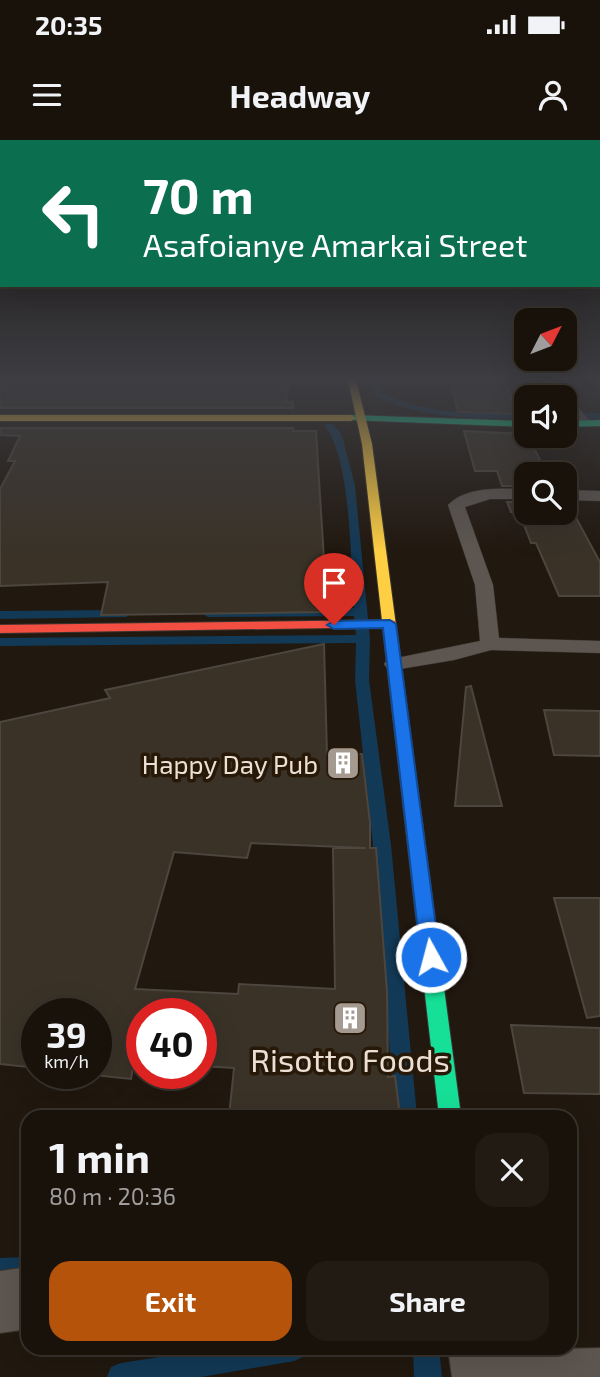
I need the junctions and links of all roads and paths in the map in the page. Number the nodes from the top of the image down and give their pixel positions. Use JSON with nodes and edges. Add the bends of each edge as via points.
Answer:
{"nodes":[{"id":1,"x":365,"y":438,"type":"edge"},
{"id":2,"x":514,"y":494,"type":"edge"},
{"id":3,"x":577,"y":495,"type":"edge"},
{"id":4,"x":600,"y":496,"type":"edge"},
{"id":5,"x":390,"y":624,"type":"junction"},
{"id":6,"x":0,"y":629,"type":"edge"},
{"id":7,"x":489,"y":644,"type":"junction"},
{"id":8,"x":600,"y":647,"type":"edge"},
{"id":9,"x":394,"y":664,"type":"junction"},
{"id":10,"x":449,"y":1110,"type":"edge"},
{"id":11,"x":21,"y":1299,"type":"edge"},
{"id":12,"x":0,"y":1302,"type":"edge"},
{"id":13,"x":483,"y":1365,"type":"edge"},
{"id":14,"x":600,"y":1367,"type":"edge"}],
"edges":[{"from":1,"to":5,"type":"street"},
{"from":2,"to":7,"type":"lane","via":[[470,496],[456,505],[484,585]]},
{"from":3,"to":4,"type":"lane"},
{"from":5,"to":6,"type":"street"},
{"from":5,"to":9,"type":"street"},
{"from":7,"to":8,"type":"lane"},
{"from":7,"to":9,"type":"lane"},
{"from":9,"to":10,"type":"street"},
{"from":11,"to":12,"type":"street"},
{"from":13,"to":14,"type":"lane"}]}
